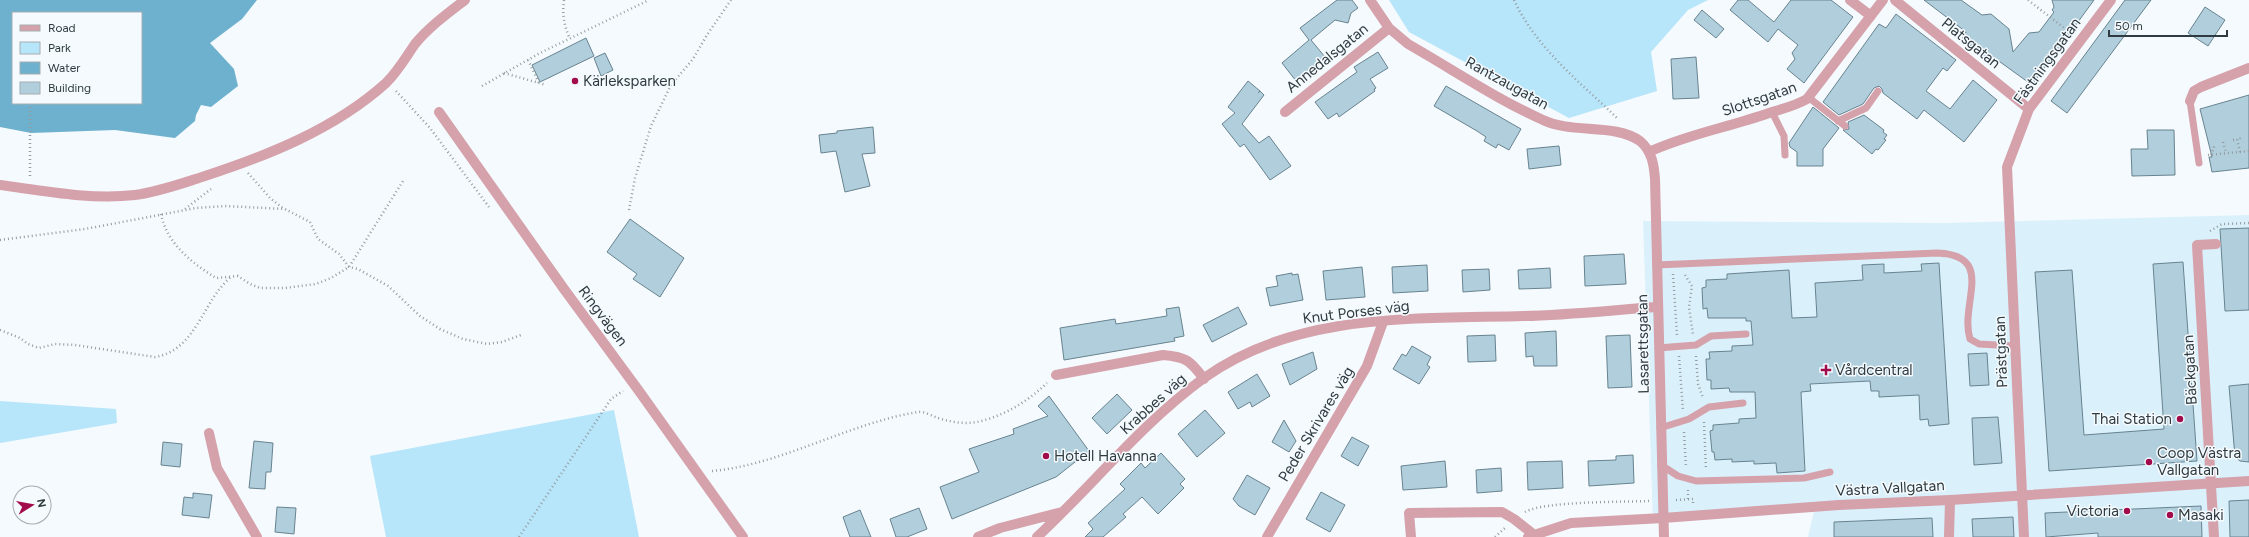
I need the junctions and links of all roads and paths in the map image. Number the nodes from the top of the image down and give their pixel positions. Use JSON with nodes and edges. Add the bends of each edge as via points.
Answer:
{"nodes":[{"id":1,"x":465,"y":0,"type":"edge"},
{"id":2,"x":564,"y":0,"type":"edge"},
{"id":3,"x":649,"y":0,"type":"edge"},
{"id":4,"x":731,"y":0,"type":"edge"},
{"id":5,"x":1370,"y":0,"type":"edge"},
{"id":6,"x":1514,"y":0,"type":"edge"},
{"id":7,"x":1850,"y":0,"type":"edge"},
{"id":8,"x":1883,"y":0,"type":"edge"},
{"id":9,"x":1895,"y":0,"type":"edge"},
{"id":10,"x":2028,"y":0,"type":"edge"},
{"id":11,"x":2111,"y":0,"type":"edge"},
{"id":12,"x":1871,"y":16,"type":"junction"},
{"id":13,"x":1389,"y":28,"type":"junction"},
{"id":14,"x":570,"y":39,"type":"junction"},
{"id":15,"x":2080,"y":40,"type":"junction"},
{"id":16,"x":528,"y":60,"type":"junction"},
{"id":17,"x":2249,"y":68,"type":"edge"},
{"id":18,"x":504,"y":73,"type":"junction"},
{"id":19,"x":539,"y":82,"type":"junction"},
{"id":20,"x":546,"y":84,"type":"dead end"},
{"id":21,"x":482,"y":86,"type":"dead end"},
{"id":22,"x":1878,"y":91,"type":"dead end"},
{"id":23,"x":1808,"y":97,"type":"junction"},
{"id":24,"x":2190,"y":101,"type":"joint"},
{"id":25,"x":30,"y":104,"type":"edge"},
{"id":26,"x":2029,"y":109,"type":"junction"},
{"id":27,"x":440,"y":112,"type":"dead end"},
{"id":28,"x":1285,"y":112,"type":"dead end"},
{"id":29,"x":1772,"y":112,"type":"junction"},
{"id":30,"x":1838,"y":121,"type":"junction"},
{"id":31,"x":1845,"y":126,"type":"dead end"},
{"id":32,"x":1632,"y":137,"type":"junction"},
{"id":33,"x":2233,"y":140,"type":"dead end"},
{"id":34,"x":2223,"y":142,"type":"dead end"},
{"id":35,"x":2215,"y":144,"type":"dead end"},
{"id":36,"x":2249,"y":151,"type":"edge"},
{"id":37,"x":1649,"y":152,"type":"junction"},
{"id":38,"x":2240,"y":152,"type":"junction"},
{"id":39,"x":2226,"y":153,"type":"junction"},
{"id":40,"x":1785,"y":155,"type":"dead end"},
{"id":41,"x":2211,"y":155,"type":"junction"},
{"id":42,"x":2199,"y":160,"type":"joint"},
{"id":43,"x":240,"y":165,"type":"junction"},
{"id":44,"x":2007,"y":167,"type":"joint"},
{"id":45,"x":403,"y":181,"type":"dead end"},
{"id":46,"x":0,"y":185,"type":"edge"},
{"id":47,"x":30,"y":189,"type":"junction"},
{"id":48,"x":284,"y":209,"type":"junction"},
{"id":49,"x":629,"y":210,"type":"dead end"},
{"id":50,"x":161,"y":214,"type":"junction"},
{"id":51,"x":2249,"y":223,"type":"edge"},
{"id":52,"x":0,"y":240,"type":"edge"},
{"id":53,"x":2216,"y":244,"type":"dead end"},
{"id":54,"x":2196,"y":245,"type":"junction"},
{"id":55,"x":1673,"y":264,"type":"junction"},
{"id":56,"x":1656,"y":265,"type":"junction"},
{"id":57,"x":348,"y":267,"type":"junction"},
{"id":58,"x":231,"y":278,"type":"junction"},
{"id":59,"x":1657,"y":307,"type":"junction"},
{"id":60,"x":1383,"y":322,"type":"junction"},
{"id":61,"x":0,"y":330,"type":"edge"},
{"id":62,"x":1746,"y":334,"type":"dead end"},
{"id":63,"x":521,"y":335,"type":"dead end"},
{"id":64,"x":1696,"y":345,"type":"junction"},
{"id":65,"x":1678,"y":346,"type":"junction"},
{"id":66,"x":2015,"y":346,"type":"junction"},
{"id":67,"x":1658,"y":348,"type":"junction"},
{"id":68,"x":1056,"y":375,"type":"joint"},
{"id":69,"x":1204,"y":379,"type":"junction"},
{"id":70,"x":623,"y":391,"type":"dead end"},
{"id":71,"x":1743,"y":403,"type":"dead end"},
{"id":72,"x":1709,"y":407,"type":"junction"},
{"id":73,"x":1684,"y":421,"type":"junction"},
{"id":74,"x":1660,"y":428,"type":"junction"},
{"id":75,"x":209,"y":433,"type":"dead end"},
{"id":76,"x":1661,"y":465,"type":"junction"},
{"id":77,"x":697,"y":472,"type":"junction"},
{"id":78,"x":1830,"y":472,"type":"dead end"},
{"id":79,"x":1687,"y":479,"type":"junction"},
{"id":80,"x":1707,"y":481,"type":"junction"},
{"id":81,"x":2249,"y":481,"type":"edge"},
{"id":82,"x":2210,"y":483,"type":"junction"},
{"id":83,"x":2021,"y":495,"type":"junction"},
{"id":84,"x":1688,"y":499,"type":"dead end"},
{"id":85,"x":1950,"y":500,"type":"junction"},
{"id":86,"x":1062,"y":512,"type":"junction"},
{"id":87,"x":1663,"y":518,"type":"junction"},
{"id":88,"x":1531,"y":536,"type":"edge"},
{"id":89,"x":257,"y":537,"type":"edge"},
{"id":90,"x":519,"y":537,"type":"edge"},
{"id":91,"x":744,"y":537,"type":"edge"},
{"id":92,"x":978,"y":537,"type":"edge"},
{"id":93,"x":1037,"y":537,"type":"edge"},
{"id":94,"x":1267,"y":537,"type":"edge"},
{"id":95,"x":1411,"y":537,"type":"edge"},
{"id":96,"x":1664,"y":537,"type":"edge"},
{"id":97,"x":1949,"y":537,"type":"edge"},
{"id":98,"x":2024,"y":537,"type":"edge"},
{"id":99,"x":2214,"y":537,"type":"edge"}],
"edges":[{"from":1,"to":43,"type":"street","via":[[433,26],[392,76],[371,95],[342,116]]},
{"from":2,"to":14,"type":"path","via":[[565,29]]},
{"from":3,"to":14,"type":"path"},
{"from":4,"to":49,"type":"path","via":[[706,35],[693,60],[671,85],[655,119],[635,178]]},
{"from":5,"to":13,"type":"street","name":"Rantzaugatan"},
{"from":6,"to":32,"type":"path","via":[[1540,42],[1622,123]]},
{"from":7,"to":12,"type":"street"},
{"from":8,"to":12,"type":"street","name":"Slottsgatan"},
{"from":9,"to":26,"type":"street","name":"Platsgatan"},
{"from":10,"to":15,"type":"path"},
{"from":11,"to":15,"type":"street","name":"Fästningsgatan"},
{"from":12,"to":23,"type":"street","name":"Slottsgatan"},
{"from":13,"to":28,"type":"street","name":"Annedalsgatan"},
{"from":13,"to":32,"type":"street","name":"Rantzaugatan","via":[[1408,44],[1543,120],[1558,126],[1617,132]]},
{"from":14,"to":16,"type":"path"},
{"from":15,"to":26,"type":"street","name":"Fästningsgatan"},
{"from":16,"to":18,"type":"path"},
{"from":16,"to":19,"type":"path"},
{"from":17,"to":24,"type":"street","via":[[2200,87],[2194,91]]},
{"from":18,"to":19,"type":"path"},
{"from":18,"to":21,"type":"path"},
{"from":19,"to":20,"type":"path"},
{"from":22,"to":30,"type":"lane","via":[[1866,108]]},
{"from":23,"to":29,"type":"street","name":"Slottsgatan","via":[[1800,103]]},
{"from":23,"to":30,"type":"lane"},
{"from":24,"to":42,"type":"lane"},
{"from":25,"to":47,"type":"path"},
{"from":26,"to":44,"type":"street","name":"Fästningsgatan"},
{"from":27,"to":77,"type":"street","name":"Ringvägen"},
{"from":29,"to":37,"type":"street","name":"Slottsgatan","via":[[1679,140]]},
{"from":29,"to":40,"type":"lane","via":[[1784,136]]},
{"from":30,"to":31,"type":"lane"},
{"from":32,"to":37,"type":"street","name":"Rantzaugatan"},
{"from":33,"to":38,"type":"path","via":[[2239,138]]},
{"from":34,"to":39,"type":"path"},
{"from":35,"to":41,"type":"path"},
{"from":36,"to":38,"type":"path"},
{"from":37,"to":56,"type":"street","name":"Lasarettsgatan","via":[[1655,179]]},
{"from":38,"to":39,"type":"path"},
{"from":39,"to":41,"type":"path"},
{"from":41,"to":42,"type":"path"},
{"from":43,"to":47,"type":"street","via":[[166,189],[136,195],[110,196]]},
{"from":43,"to":48,"type":"path","via":[[270,198]]},
{"from":44,"to":66,"type":"street","name":"Prästgatan"},
{"from":45,"to":57,"type":"path"},
{"from":46,"to":47,"type":"street"},
{"from":48,"to":50,"type":"path","via":[[225,206]]},
{"from":48,"to":57,"type":"path","via":[[310,222],[318,239],[339,254]]},
{"from":50,"to":52,"type":"path","via":[[84,229]]},
{"from":50,"to":58,"type":"path","via":[[166,229],[181,252],[216,278]]},
{"from":51,"to":54,"type":"path","via":[[2222,224],[2211,230]]},
{"from":53,"to":54,"type":"street"},
{"from":54,"to":82,"type":"street","name":"Bäckgatan","via":[[2206,372]]},
{"from":55,"to":56,"type":"lane"},
{"from":55,"to":64,"type":"path","via":[[1692,286],[1688,307]]},
{"from":55,"to":65,"type":"path"},
{"from":55,"to":66,"type":"lane","via":[[1937,253],[1955,255],[1966,261],[1972,275],[1967,318],[1970,339],[1979,344]]},
{"from":56,"to":59,"type":"street","name":"Lasarettsgatan"},
{"from":57,"to":58,"type":"path","via":[[316,284],[285,288],[260,288],[238,276]]},
{"from":57,"to":63,"type":"path","via":[[358,269],[388,286],[420,316],[463,339],[487,344]]},
{"from":58,"to":61,"type":"path","via":[[221,286],[180,348],[167,355],[156,357],[63,344],[39,348]]},
{"from":59,"to":60,"type":"street","name":"Knut Porses väg"},
{"from":59,"to":67,"type":"street","name":"Lasarettsgatan"},
{"from":60,"to":69,"type":"street","name":"Knut Porses väg","via":[[1341,326],[1291,336],[1250,352]]},
{"from":60,"to":94,"type":"street","name":"Peder Skrivares väg","via":[[1367,366]]},
{"from":62,"to":64,"type":"lane","via":[[1711,336]]},
{"from":64,"to":65,"type":"lane"},
{"from":64,"to":72,"type":"path","via":[[1698,384]]},
{"from":65,"to":67,"type":"lane"},
{"from":65,"to":73,"type":"path"},
{"from":66,"to":83,"type":"street","name":"Prästgatan"},
{"from":67,"to":74,"type":"street","name":"Lasarettsgatan"},
{"from":68,"to":69,"type":"street","via":[[1163,355],[1179,356],[1191,361]]},
{"from":68,"to":77,"type":"path","via":[[1034,396],[1012,410],[985,420],[966,424],[921,412],[902,415],[737,469]]},
{"from":69,"to":86,"type":"street","name":"Krabbes väg","via":[[1170,406]]},
{"from":70,"to":90,"type":"path","via":[[611,399]]},
{"from":71,"to":72,"type":"lane"},
{"from":72,"to":73,"type":"lane"},
{"from":72,"to":80,"type":"path","via":[[1704,415]]},
{"from":73,"to":74,"type":"lane"},
{"from":73,"to":79,"type":"path"},
{"from":74,"to":76,"type":"street","name":"Lasarettsgatan"},
{"from":75,"to":89,"type":"street","via":[[217,468]]},
{"from":76,"to":79,"type":"lane"},
{"from":76,"to":87,"type":"street","name":"Lasarettsgatan"},
{"from":77,"to":91,"type":"street","name":"Ringvägen"},
{"from":78,"to":80,"type":"lane","via":[[1804,478]]},
{"from":79,"to":80,"type":"lane"},
{"from":79,"to":84,"type":"path"},
{"from":81,"to":82,"type":"street","name":"Västra Vallgatan"},
{"from":82,"to":83,"type":"street","name":"Västra Vallgatan"},
{"from":82,"to":99,"type":"street","name":"Bäckgatan"},
{"from":83,"to":85,"type":"street","name":"Västra Vallgatan"},
{"from":83,"to":98,"type":"street","name":"Prästgatan"},
{"from":85,"to":87,"type":"street","name":"Västra Vallgatan"},
{"from":85,"to":97,"type":"street"},
{"from":86,"to":92,"type":"street","via":[[1000,528]]},
{"from":86,"to":93,"type":"street","name":"Krabbes väg"},
{"from":87,"to":88,"type":"street","name":"Västra Vallgatan","via":[[1571,523]]},
{"from":87,"to":96,"type":"street","name":"Lasarettsgatan"},
{"from":88,"to":95,"type":"street","via":[[1514,519],[1502,512],[1409,512]]}]}
